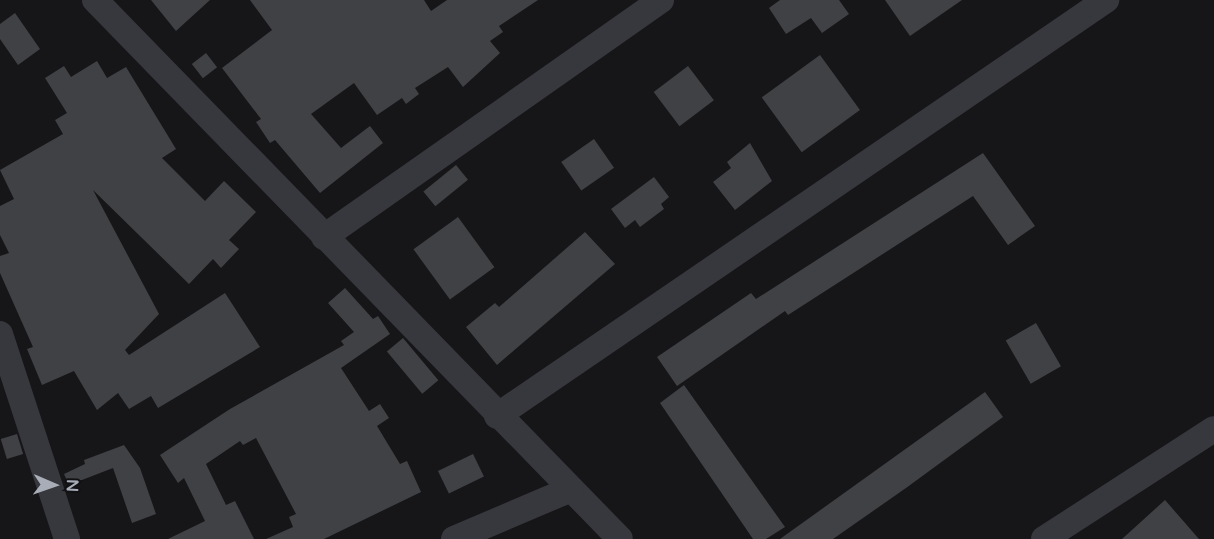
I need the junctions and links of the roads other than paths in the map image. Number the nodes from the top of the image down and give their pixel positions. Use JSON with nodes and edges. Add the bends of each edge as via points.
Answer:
{"nodes":[{"id":1,"x":95,"y":0,"type":"edge"},
{"id":2,"x":661,"y":0,"type":"edge"},
{"id":3,"x":1106,"y":0,"type":"edge"},
{"id":4,"x":324,"y":237,"type":"junction"},
{"id":5,"x":0,"y":334,"type":"edge"},
{"id":6,"x":496,"y":416,"type":"junction"},
{"id":7,"x":1214,"y":429,"type":"edge"},
{"id":8,"x":571,"y":489,"type":"junction"},
{"id":9,"x":1054,"y":536,"type":"edge"},
{"id":10,"x":67,"y":539,"type":"edge"},
{"id":11,"x":454,"y":539,"type":"edge"},
{"id":12,"x":620,"y":539,"type":"edge"}],
"edges":[{"from":1,"to":4,"type":"street"},
{"from":2,"to":4,"type":"street"},
{"from":3,"to":6,"type":"street"},
{"from":4,"to":6,"type":"street"},
{"from":5,"to":10,"type":"street"},
{"from":6,"to":8,"type":"street"},
{"from":7,"to":9,"type":"street"},
{"from":8,"to":11,"type":"street"},
{"from":8,"to":12,"type":"street"}]}
